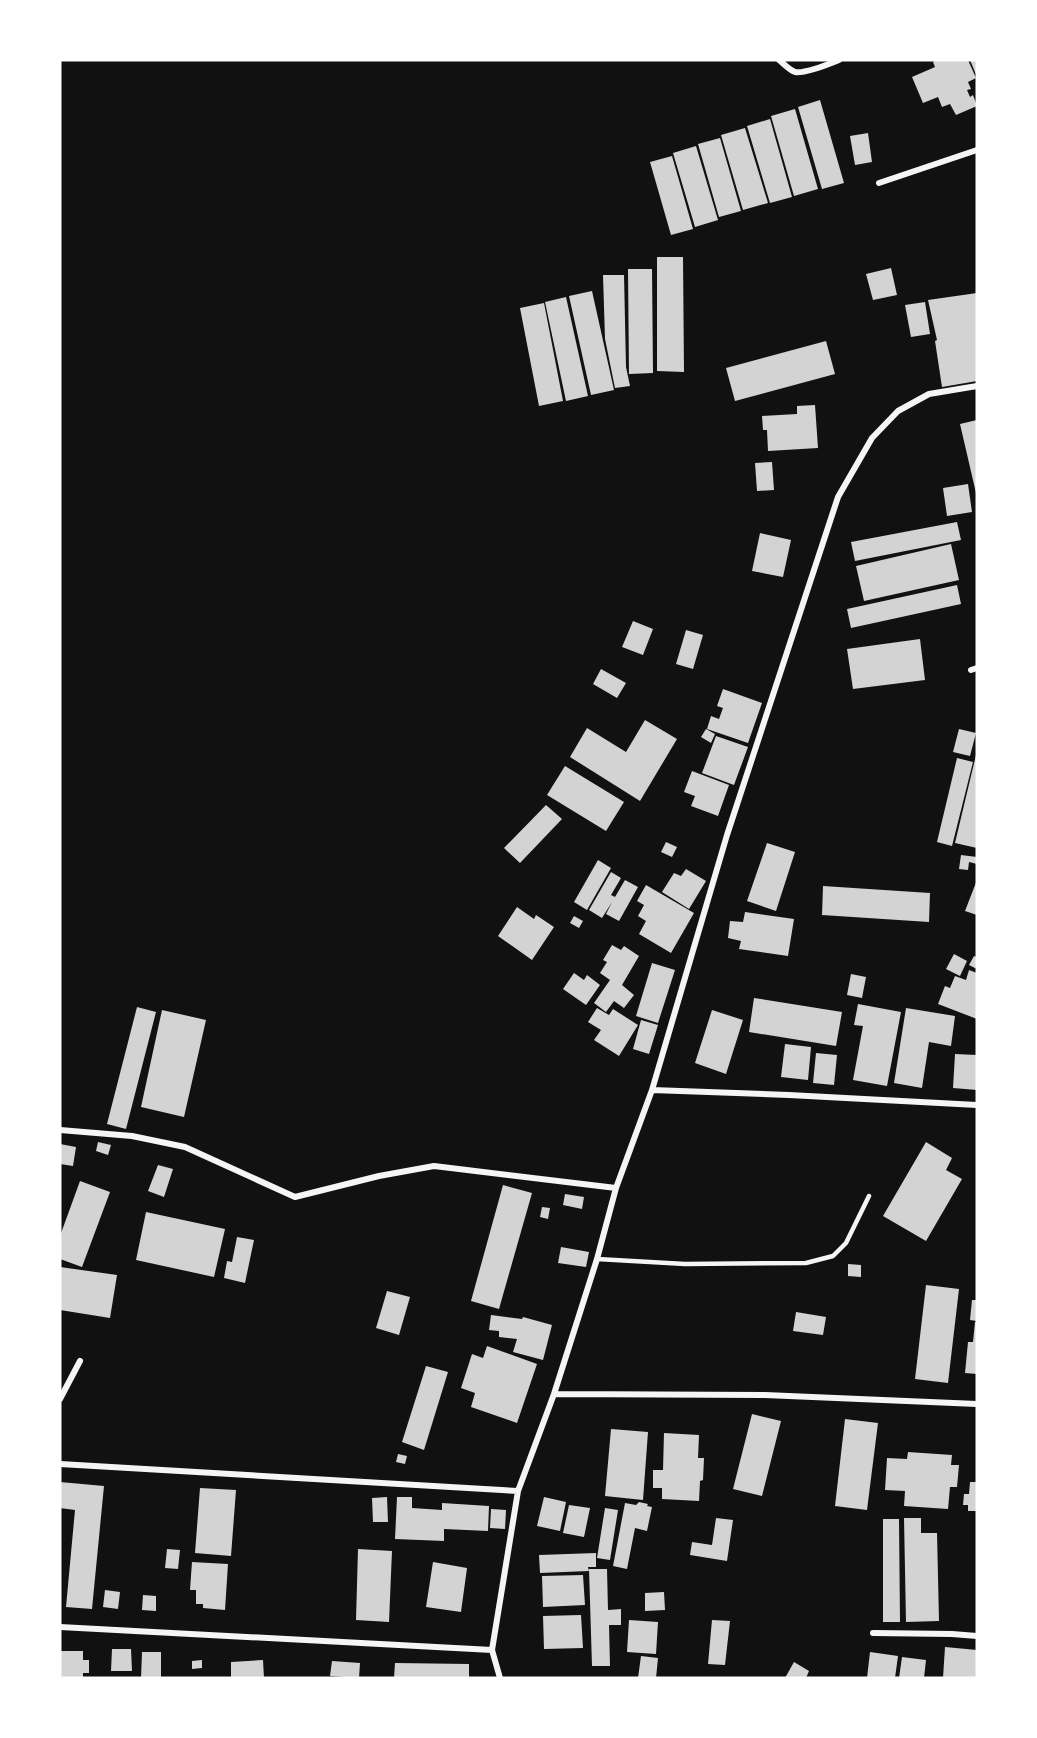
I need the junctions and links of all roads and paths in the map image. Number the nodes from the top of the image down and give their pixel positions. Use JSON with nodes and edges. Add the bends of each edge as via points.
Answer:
{"nodes":[{"id":1,"x":779,"y":60,"type":"edge"},
{"id":2,"x":839,"y":60,"type":"edge"},
{"id":3,"x":977,"y":150,"type":"edge"},
{"id":4,"x":879,"y":183,"type":"dead end"},
{"id":5,"x":977,"y":386,"type":"edge"},
{"id":6,"x":652,"y":1090,"type":"junction"},
{"id":7,"x":977,"y":1105,"type":"edge"},
{"id":8,"x":60,"y":1130,"type":"edge"},
{"id":9,"x":616,"y":1188,"type":"junction"},
{"id":10,"x":869,"y":1196,"type":"dead end"},
{"id":11,"x":597,"y":1259,"type":"junction"},
{"id":12,"x":80,"y":1361,"type":"dead end"},
{"id":13,"x":554,"y":1394,"type":"junction"},
{"id":14,"x":60,"y":1399,"type":"edge"},
{"id":15,"x":977,"y":1404,"type":"edge"},
{"id":16,"x":60,"y":1464,"type":"edge"},
{"id":17,"x":518,"y":1491,"type":"junction"},
{"id":18,"x":60,"y":1627,"type":"edge"},
{"id":19,"x":873,"y":1633,"type":"dead end"},
{"id":20,"x":977,"y":1636,"type":"edge"},
{"id":21,"x":492,"y":1650,"type":"junction"},
{"id":22,"x":500,"y":1678,"type":"edge"}],
"edges":[{"from":1,"to":2,"type":"street","via":[[797,72]]},
{"from":3,"to":4,"type":"street"},
{"from":5,"to":6,"type":"street","via":[[929,394],[898,411],[872,438],[838,497],[727,835]]},
{"from":6,"to":7,"type":"street"},
{"from":6,"to":9,"type":"street"},
{"from":8,"to":9,"type":"street","via":[[132,1136],[185,1147],[295,1197],[434,1166]]},
{"from":9,"to":11,"type":"street"},
{"from":10,"to":11,"type":"lane","via":[[846,1243],[833,1256],[806,1263],[685,1264]]},
{"from":11,"to":13,"type":"street"},
{"from":12,"to":14,"type":"street"},
{"from":13,"to":15,"type":"street","via":[[765,1395]]},
{"from":13,"to":17,"type":"street"},
{"from":16,"to":17,"type":"street"},
{"from":17,"to":21,"type":"street"},
{"from":18,"to":21,"type":"street"},
{"from":19,"to":20,"type":"street"},
{"from":21,"to":22,"type":"street"}]}
